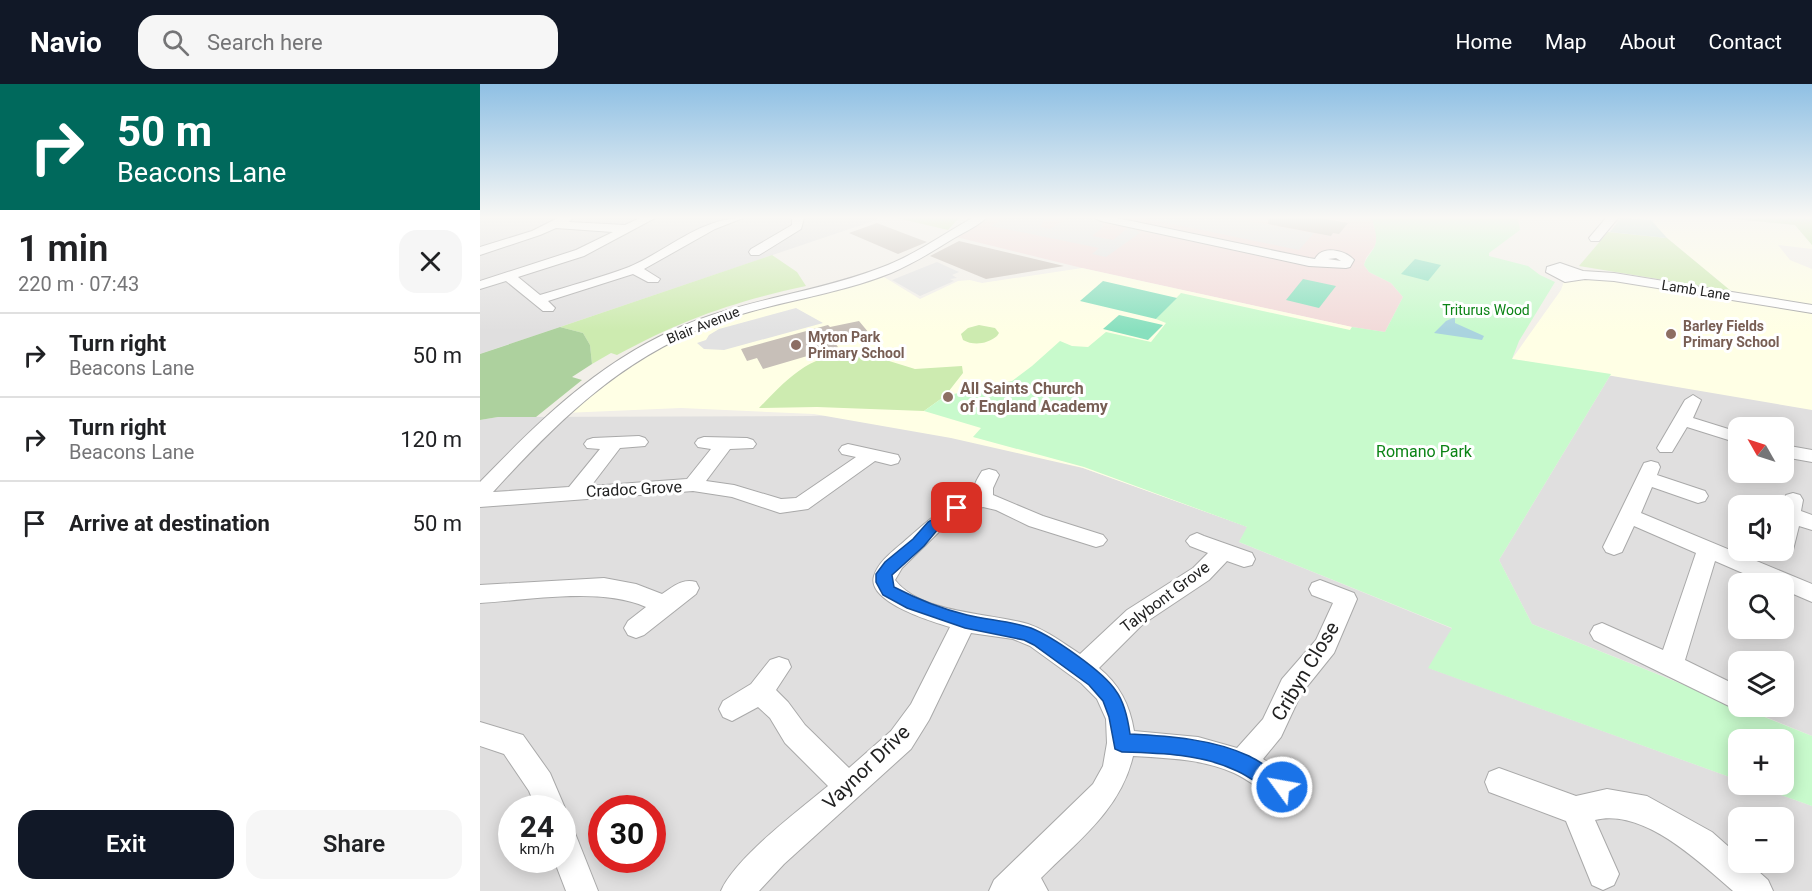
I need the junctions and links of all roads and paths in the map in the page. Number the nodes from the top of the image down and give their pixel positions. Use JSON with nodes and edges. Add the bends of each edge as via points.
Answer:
{"nodes":[{"id":1,"x":572,"y":256,"type":"edge"},
{"id":2,"x":658,"y":256,"type":"edge"},
{"id":3,"x":919,"y":256,"type":"edge"},
{"id":4,"x":1285,"y":256,"type":"edge"},
{"id":5,"x":1324,"y":260,"type":"dead end"},
{"id":6,"x":634,"y":269,"type":"junction"},
{"id":7,"x":1559,"y":274,"type":"dead end"},
{"id":8,"x":508,"y":276,"type":"junction"},
{"id":9,"x":653,"y":279,"type":"dead end"},
{"id":10,"x":480,"y":285,"type":"edge"},
{"id":11,"x":538,"y":300,"type":"junction"},
{"id":12,"x":1812,"y":309,"type":"edge"},
{"id":13,"x":550,"y":310,"type":"dead end"},
{"id":14,"x":1693,"y":400,"type":"dead end"},
{"id":15,"x":1683,"y":420,"type":"junction"},
{"id":16,"x":1728,"y":435,"type":"edge"},
{"id":17,"x":639,"y":442,"type":"dead end"},
{"id":18,"x":615,"y":443,"type":"junction"},
{"id":19,"x":704,"y":443,"type":"dead end"},
{"id":20,"x":725,"y":443,"type":"junction"},
{"id":21,"x":593,"y":444,"type":"dead end"},
{"id":22,"x":747,"y":444,"type":"dead end"},
{"id":23,"x":1666,"y":448,"type":"dead end"},
{"id":24,"x":848,"y":450,"type":"dead end"},
{"id":25,"x":1794,"y":453,"type":"edge"},
{"id":26,"x":1812,"y":456,"type":"edge"},
{"id":27,"x":989,"y":475,"type":"dead end"},
{"id":28,"x":693,"y":486,"type":"junction"},
{"id":29,"x":576,"y":492,"type":"junction"},
{"id":30,"x":480,"y":494,"type":"edge"},
{"id":31,"x":1698,"y":496,"type":"dead end"},
{"id":32,"x":480,"y":500,"type":"edge"},
{"id":33,"x":983,"y":500,"type":"junction"},
{"id":34,"x":1794,"y":510,"type":"edge"},
{"id":35,"x":1629,"y":516,"type":"junction"},
{"id":36,"x":1812,"y":523,"type":"edge"},
{"id":37,"x":1096,"y":540,"type":"dead end"},
{"id":38,"x":1197,"y":541,"type":"dead end"},
{"id":39,"x":1614,"y":547,"type":"dead end"},
{"id":40,"x":1708,"y":548,"type":"junction"},
{"id":41,"x":1768,"y":573,"type":"edge"},
{"id":42,"x":1794,"y":585,"type":"edge"},
{"id":43,"x":688,"y":588,"type":"dead end"},
{"id":44,"x":1320,"y":589,"type":"dead end"},
{"id":45,"x":1812,"y":593,"type":"edge"},
{"id":46,"x":480,"y":594,"type":"edge"},
{"id":47,"x":664,"y":605,"type":"junction"},
{"id":48,"x":965,"y":622,"type":"junction"},
{"id":49,"x":636,"y":628,"type":"dead end"},
{"id":50,"x":1602,"y":633,"type":"dead end"},
{"id":51,"x":1671,"y":665,"type":"junction"},
{"id":52,"x":778,"y":667,"type":"dead end"},
{"id":53,"x":1081,"y":669,"type":"junction"},
{"id":54,"x":760,"y":692,"type":"junction"},
{"id":55,"x":1728,"y":693,"type":"edge"},
{"id":56,"x":732,"y":709,"type":"dead end"},
{"id":57,"x":480,"y":734,"type":"edge"},
{"id":58,"x":1122,"y":743,"type":"junction"},
{"id":59,"x":1242,"y":763,"type":"junction"},
{"id":60,"x":1500,"y":782,"type":"dead end"},
{"id":61,"x":848,"y":786,"type":"junction"},
{"id":62,"x":1282,"y":787,"type":"dead end"},
{"id":63,"x":545,"y":795,"type":"edge"},
{"id":64,"x":1576,"y":811,"type":"junction"},
{"id":65,"x":575,"y":873,"type":"edge"},
{"id":66,"x":1603,"y":874,"type":"dead end"},
{"id":67,"x":1019,"y":886,"type":"edge"},
{"id":68,"x":582,"y":891,"type":"edge"},
{"id":69,"x":737,"y":891,"type":"edge"},
{"id":70,"x":1757,"y":891,"type":"edge"}],
"edges":[{"from":1,"to":8,"type":"street"},
{"from":2,"to":6,"type":"street"},
{"from":3,"to":30,"type":"street","name":"Blair Avenue","via":[[883,271],[701,323],[643,351],[589,385]]},
{"from":4,"to":5,"type":"street"},
{"from":6,"to":9,"type":"street"},
{"from":6,"to":11,"type":"street"},
{"from":7,"to":12,"type":"street","name":"Lamb Lane","via":[[1572,269],[1580,275]]},
{"from":8,"to":10,"type":"street"},
{"from":8,"to":11,"type":"street"},
{"from":11,"to":13,"type":"street"},
{"from":14,"to":15,"type":"street"},
{"from":15,"to":16,"type":"street"},
{"from":15,"to":23,"type":"street"},
{"from":17,"to":18,"type":"street"},
{"from":18,"to":21,"type":"street"},
{"from":18,"to":29,"type":"street","name":"Cradoc Grove"},
{"from":19,"to":20,"type":"street"},
{"from":20,"to":22,"type":"street"},
{"from":20,"to":28,"type":"street","name":"Cradoc Grove"},
{"from":24,"to":28,"type":"street","name":"Cradoc Grove","via":[[881,457],[801,504],[780,506],[734,491]]},
{"from":25,"to":26,"type":"street"},
{"from":27,"to":33,"type":"street"},
{"from":28,"to":29,"type":"street","name":"Cradoc Grove"},
{"from":29,"to":32,"type":"street","name":"Cradoc Grove"},
{"from":31,"to":35,"type":"street","via":[[1649,472]]},
{"from":33,"to":37,"type":"street"},
{"from":33,"to":48,"type":"street","via":[[944,516],[884,574],[888,591],[896,596]]},
{"from":34,"to":36,"type":"street"},
{"from":35,"to":39,"type":"street"},
{"from":35,"to":40,"type":"street"},
{"from":38,"to":53,"type":"street","name":"Talybont Grove","via":[[1233,555],[1135,616]]},
{"from":40,"to":41,"type":"street"},
{"from":40,"to":51,"type":"street"},
{"from":42,"to":45,"type":"street"},
{"from":43,"to":47,"type":"street"},
{"from":44,"to":59,"type":"street","name":"Cribyn Close","via":[[1346,599],[1325,646],[1291,687],[1272,728]]},
{"from":46,"to":47,"type":"street","via":[[604,587],[636,593]]},
{"from":47,"to":49,"type":"street"},
{"from":48,"to":53,"type":"street","via":[[1026,634]]},
{"from":48,"to":61,"type":"street","name":"Vaynor Drive","via":[[920,712],[901,740]]},
{"from":50,"to":51,"type":"street"},
{"from":51,"to":55,"type":"street"},
{"from":52,"to":54,"type":"street"},
{"from":53,"to":58,"type":"street","via":[[1110,697]]},
{"from":54,"to":56,"type":"street"},
{"from":54,"to":61,"type":"street","via":[[795,734]]},
{"from":57,"to":63,"type":"street","via":[[513,744]]},
{"from":58,"to":59,"type":"street","via":[[1205,751]]},
{"from":58,"to":67,"type":"street","via":[[1107,788]]},
{"from":59,"to":62,"type":"street"},
{"from":60,"to":64,"type":"street"},
{"from":61,"to":69,"type":"street","name":"Vaynor Drive"},
{"from":64,"to":66,"type":"street"},
{"from":64,"to":70,"type":"street","via":[[1607,803],[1647,811],[1701,843]]},
{"from":65,"to":68,"type":"street"}]}
